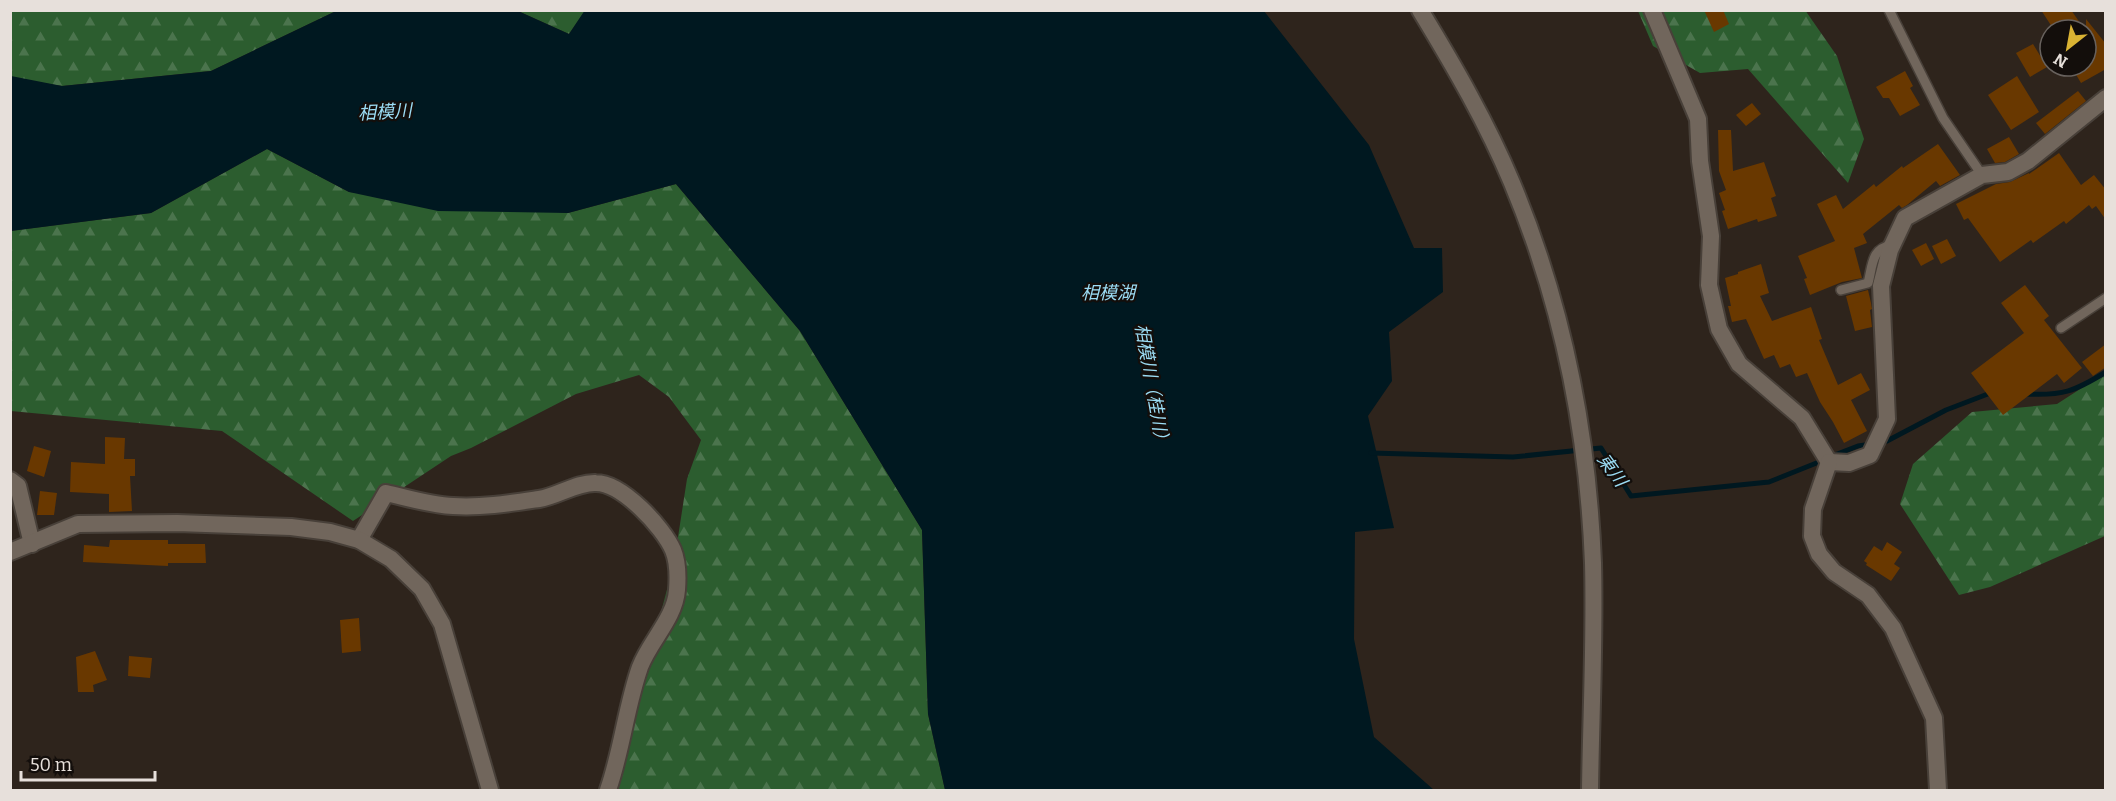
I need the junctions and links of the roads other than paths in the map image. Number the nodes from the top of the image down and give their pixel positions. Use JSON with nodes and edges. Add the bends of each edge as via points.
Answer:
{"nodes":[{"id":1,"x":1420,"y":10,"type":"edge"},
{"id":2,"x":1652,"y":10,"type":"edge"},
{"id":3,"x":1889,"y":10,"type":"edge"},
{"id":4,"x":2106,"y":99,"type":"edge"},
{"id":5,"x":1982,"y":175,"type":"junction"},
{"id":6,"x":1892,"y":245,"type":"junction"},
{"id":7,"x":1842,"y":290,"type":"dead end"},
{"id":8,"x":2106,"y":298,"type":"edge"},
{"id":9,"x":2061,"y":328,"type":"dead end"},
{"id":10,"x":1829,"y":462,"type":"junction"},
{"id":11,"x":10,"y":480,"type":"edge"},
{"id":12,"x":359,"y":540,"type":"junction"},
{"id":13,"x":32,"y":544,"type":"junction"},
{"id":14,"x":10,"y":552,"type":"edge"},
{"id":15,"x":490,"y":790,"type":"edge"},
{"id":16,"x":608,"y":790,"type":"edge"},
{"id":17,"x":1590,"y":790,"type":"edge"},
{"id":18,"x":1938,"y":790,"type":"edge"}],
"edges":[{"from":1,"to":17,"type":"street","via":[[1470,95],[1512,182],[1543,267],[1566,351],[1583,451],[1592,552]]},
{"from":2,"to":10,"type":"street","via":[[1698,119],[1711,236],[1709,285],[1719,329],[1739,364],[1802,418]]},
{"from":3,"to":5,"type":"lane","via":[[1943,118]]},
{"from":4,"to":5,"type":"street","via":[[2028,161],[2008,172]]},
{"from":5,"to":6,"type":"street","via":[[1905,218]]},
{"from":6,"to":7,"type":"lane","via":[[1876,252],[1868,283]]},
{"from":6,"to":10,"type":"street","via":[[1881,286],[1887,419],[1870,454],[1848,463]]},
{"from":8,"to":9,"type":"lane"},
{"from":10,"to":18,"type":"street","via":[[1813,509],[1812,536],[1819,554],[1834,572],[1868,595],[1893,628],[1934,718]]},
{"from":11,"to":13,"type":"street","via":[[18,486]]},
{"from":12,"to":13,"type":"street","via":[[330,531],[291,527],[78,524]]},
{"from":12,"to":15,"type":"street","via":[[392,559],[422,589],[442,624]]},
{"from":12,"to":16,"type":"street","via":[[386,493],[451,506],[476,506],[542,499],[594,483],[604,484],[633,500],[673,549],[677,592],[672,611],[647,649],[639,670]]},
{"from":13,"to":14,"type":"street"}]}
